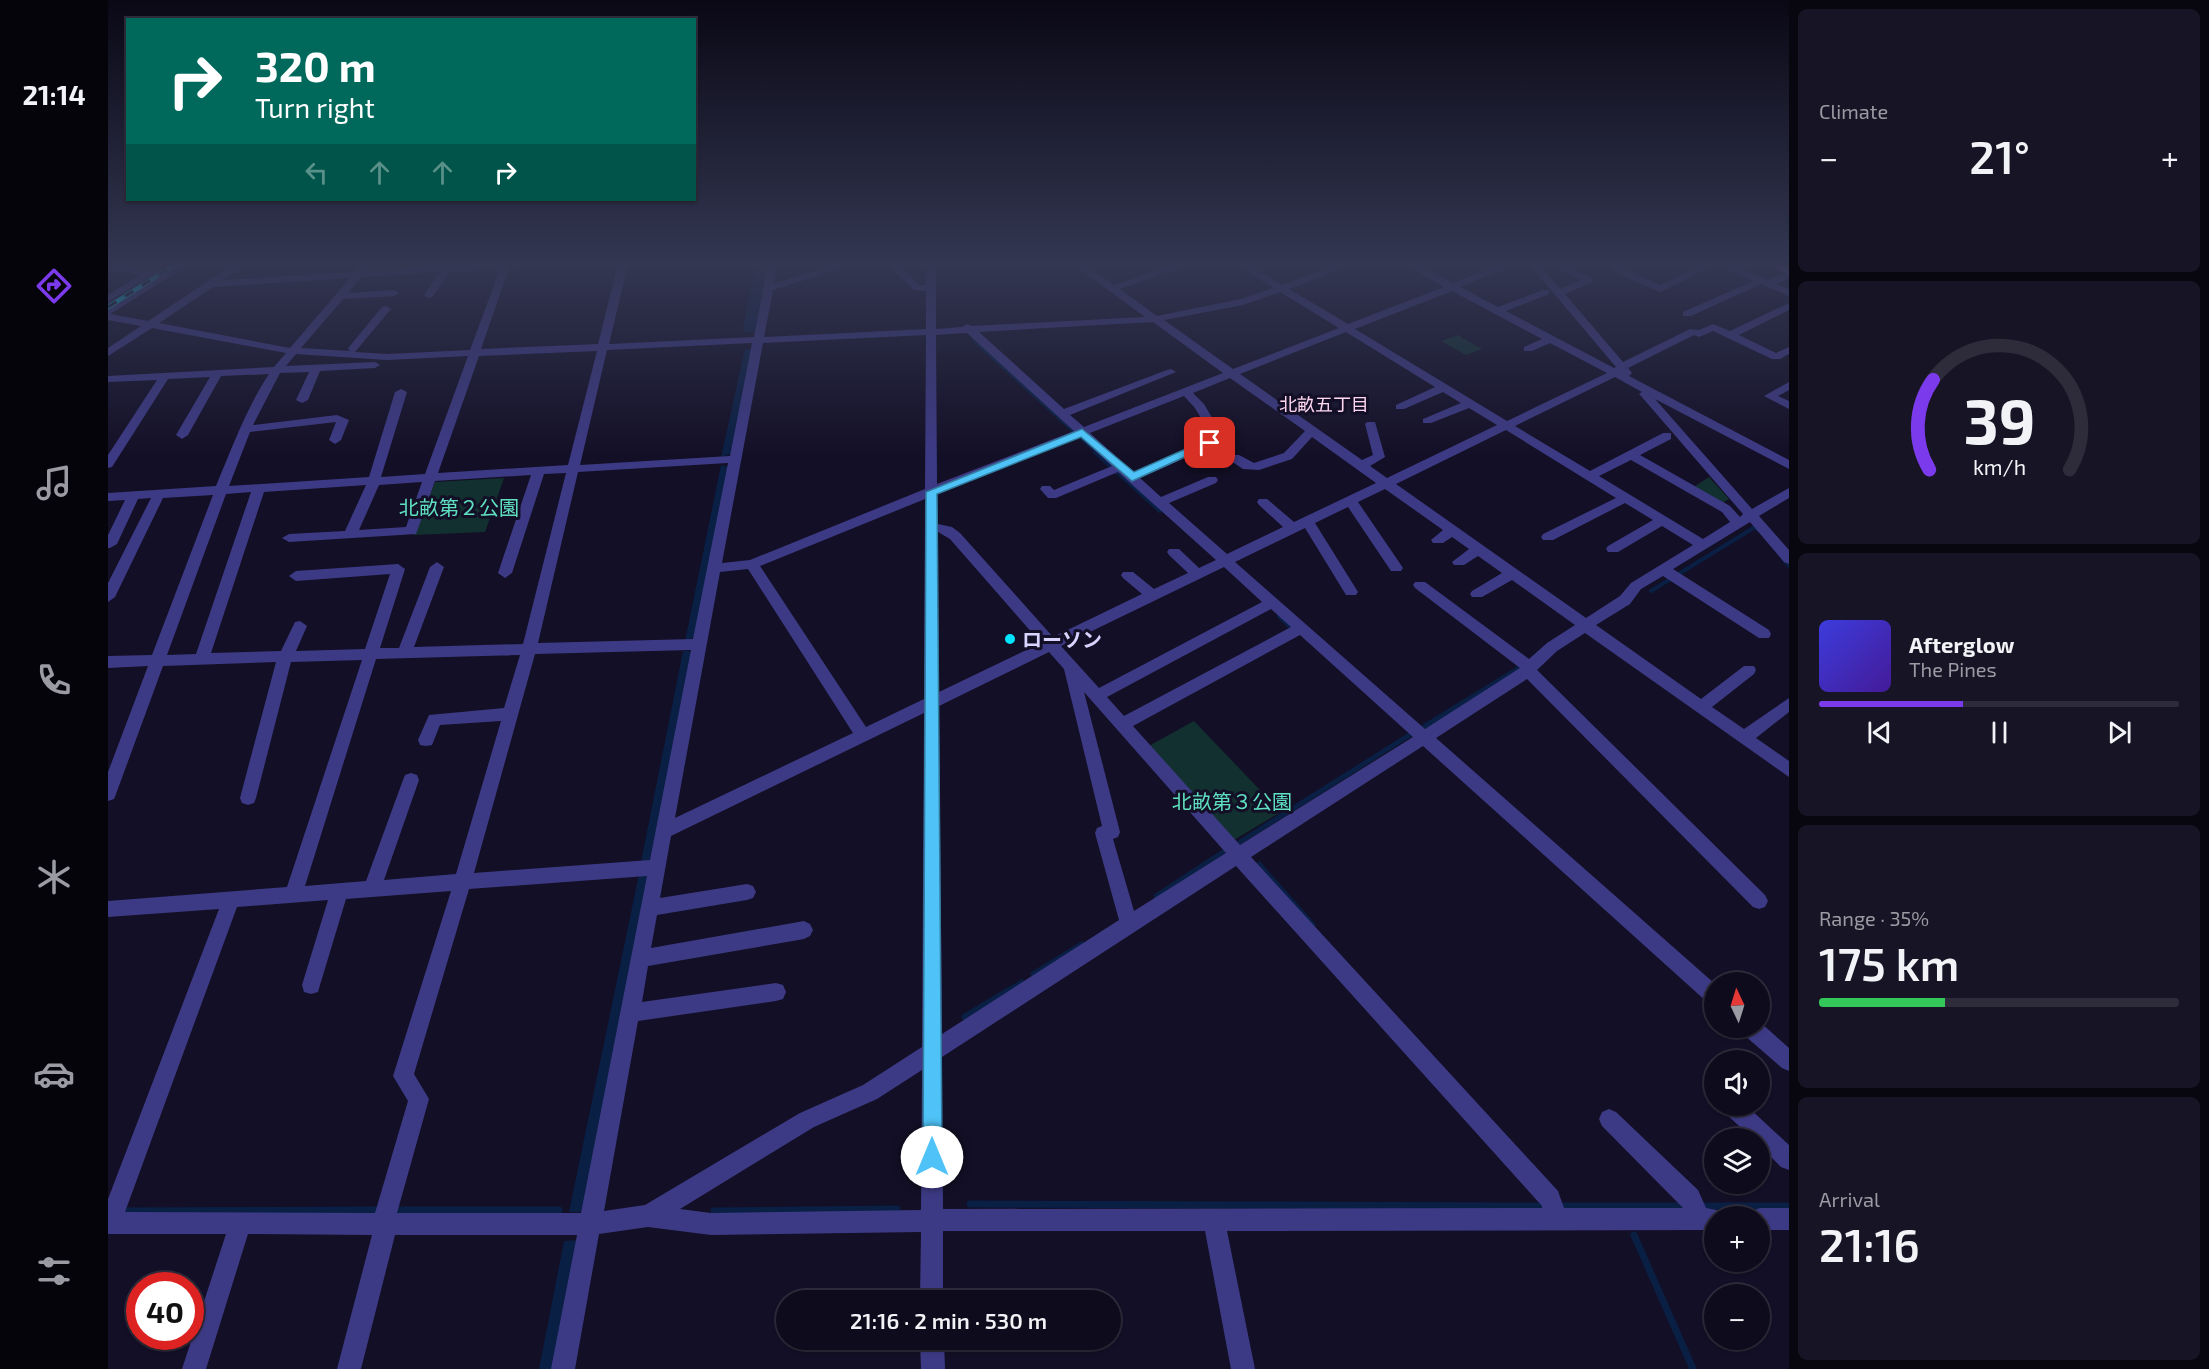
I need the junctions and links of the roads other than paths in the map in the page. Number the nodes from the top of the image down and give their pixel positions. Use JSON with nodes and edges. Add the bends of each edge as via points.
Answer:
{"nodes":[{"id":1,"x":146,"y":328,"type":"edge"},
{"id":2,"x":187,"y":328,"type":"edge"},
{"id":3,"x":312,"y":328,"type":"edge"},
{"id":4,"x":370,"y":328,"type":"edge"},
{"id":5,"x":485,"y":328,"type":"edge"},
{"id":6,"x":607,"y":328,"type":"edge"},
{"id":7,"x":761,"y":328,"type":"edge"},
{"id":8,"x":951,"y":328,"type":"edge"},
{"id":9,"x":968,"y":328,"type":"edge"},
{"id":10,"x":1168,"y":328,"type":"edge"},
{"id":11,"x":1346,"y":328,"type":"joint"},
{"id":12,"x":1529,"y":328,"type":"edge"},
{"id":13,"x":1587,"y":328,"type":"edge"},
{"id":14,"x":1711,"y":328,"type":"edge"},
{"id":15,"x":1715,"y":328,"type":"edge"},
{"id":16,"x":1745,"y":328,"type":"edge"},
{"id":17,"x":931,"y":329,"type":"junction"},
{"id":18,"x":1731,"y":335,"type":"junction"},
{"id":19,"x":759,"y":337,"type":"junction"},
{"id":20,"x":1550,"y":339,"type":"junction"},
{"id":21,"x":603,"y":344,"type":"junction"},
{"id":22,"x":295,"y":348,"type":"junction"},
{"id":23,"x":353,"y":349,"type":"junction"},
{"id":24,"x":1528,"y":349,"type":"dead end"},
{"id":25,"x":477,"y":350,"type":"junction"},
{"id":26,"x":1789,"y":350,"type":"edge"},
{"id":27,"x":108,"y":353,"type":"edge"},
{"id":28,"x":387,"y":357,"type":"junction"},
{"id":29,"x":316,"y":369,"type":"junction"},
{"id":30,"x":276,"y":371,"type":"junction"},
{"id":31,"x":1171,"y":372,"type":"dead end"},
{"id":32,"x":1231,"y":373,"type":"junction"},
{"id":33,"x":217,"y":374,"type":"junction"},
{"id":34,"x":1625,"y":375,"type":"junction"},
{"id":35,"x":165,"y":376,"type":"junction"},
{"id":36,"x":108,"y":379,"type":"edge"},
{"id":37,"x":1789,"y":386,"type":"edge"},
{"id":38,"x":1444,"y":387,"type":"junction"},
{"id":39,"x":1185,"y":391,"type":"junction"},
{"id":40,"x":401,"y":392,"type":"dead end"},
{"id":41,"x":302,"y":400,"type":"dead end"},
{"id":42,"x":1470,"y":403,"type":"junction"},
{"id":43,"x":1789,"y":406,"type":"edge"},
{"id":44,"x":1400,"y":407,"type":"dead end"},
{"id":45,"x":1062,"y":414,"type":"junction"},
{"id":46,"x":1208,"y":421,"type":"dead end"},
{"id":47,"x":1427,"y":421,"type":"dead end"},
{"id":48,"x":1371,"y":424,"type":"dead end"},
{"id":49,"x":1505,"y":424,"type":"junction"},
{"id":50,"x":245,"y":429,"type":"junction"},
{"id":51,"x":1312,"y":430,"type":"junction"},
{"id":52,"x":1079,"y":434,"type":"junction"},
{"id":53,"x":182,"y":435,"type":"dead end"},
{"id":54,"x":1667,"y":436,"type":"dead end"},
{"id":55,"x":335,"y":440,"type":"dead end"},
{"id":56,"x":1231,"y":441,"type":"dead end"},
{"id":57,"x":1632,"y":455,"type":"junction"},
{"id":58,"x":1235,"y":458,"type":"dead end"},
{"id":59,"x":729,"y":459,"type":"junction"},
{"id":60,"x":108,"y":464,"type":"edge"},
{"id":61,"x":1361,"y":465,"type":"junction"},
{"id":62,"x":1789,"y":465,"type":"edge"},
{"id":63,"x":1116,"y":468,"type":"junction"},
{"id":64,"x":572,"y":469,"type":"junction"},
{"id":65,"x":539,"y":471,"type":"junction"},
{"id":66,"x":1590,"y":476,"type":"junction"},
{"id":67,"x":1132,"y":477,"type":"junction"},
{"id":68,"x":429,"y":479,"type":"junction"},
{"id":69,"x":1212,"y":480,"type":"dead end"},
{"id":70,"x":373,"y":483,"type":"junction"},
{"id":71,"x":1386,"y":483,"type":"junction"},
{"id":72,"x":259,"y":488,"type":"junction"},
{"id":73,"x":1046,"y":489,"type":"dead end"},
{"id":74,"x":221,"y":490,"type":"junction"},
{"id":75,"x":932,"y":492,"type":"junction"},
{"id":76,"x":1789,"y":492,"type":"edge"},
{"id":77,"x":159,"y":494,"type":"junction"},
{"id":78,"x":133,"y":496,"type":"junction"},
{"id":79,"x":108,"y":497,"type":"edge"},
{"id":80,"x":1626,"y":498,"type":"junction"},
{"id":81,"x":1350,"y":500,"type":"junction"},
{"id":82,"x":1160,"y":502,"type":"junction"},
{"id":83,"x":1263,"y":502,"type":"dead end"},
{"id":84,"x":1744,"y":519,"type":"junction"},
{"id":85,"x":1307,"y":520,"type":"junction"},
{"id":86,"x":1663,"y":520,"type":"junction"},
{"id":87,"x":932,"y":527,"type":"junction"},
{"id":88,"x":1292,"y":528,"type":"junction"},
{"id":89,"x":1453,"y":530,"type":"junction"},
{"id":90,"x":350,"y":535,"type":"junction"},
{"id":91,"x":1548,"y":537,"type":"dead end"},
{"id":92,"x":289,"y":538,"type":"dead end"},
{"id":93,"x":1438,"y":540,"type":"dead end"},
{"id":94,"x":110,"y":544,"type":"dead end"},
{"id":95,"x":1703,"y":545,"type":"junction"},
{"id":96,"x":1479,"y":549,"type":"junction"},
{"id":97,"x":1613,"y":549,"type":"dead end"},
{"id":98,"x":1174,"y":552,"type":"dead end"},
{"id":99,"x":1789,"y":559,"type":"edge"},
{"id":100,"x":1225,"y":560,"type":"junction"},
{"id":101,"x":1460,"y":562,"type":"dead end"},
{"id":102,"x":752,"y":564,"type":"junction"},
{"id":103,"x":437,"y":567,"type":"dead end"},
{"id":104,"x":714,"y":568,"type":"junction"},
{"id":105,"x":1396,"y":568,"type":"dead end"},
{"id":106,"x":1663,"y":569,"type":"junction"},
{"id":107,"x":505,"y":573,"type":"dead end"},
{"id":108,"x":1513,"y":573,"type":"junction"},
{"id":109,"x":1197,"y":574,"type":"junction"},
{"id":110,"x":1128,"y":575,"type":"dead end"},
{"id":111,"x":296,"y":576,"type":"dead end"},
{"id":112,"x":1420,"y":585,"type":"dead end"},
{"id":113,"x":1351,"y":592,"type":"dead end"},
{"id":114,"x":1477,"y":594,"type":"dead end"},
{"id":115,"x":1152,"y":596,"type":"junction"},
{"id":116,"x":108,"y":597,"type":"edge"},
{"id":117,"x":1273,"y":602,"type":"junction"},
{"id":118,"x":1586,"y":625,"type":"junction"},
{"id":119,"x":300,"y":626,"type":"dead end"},
{"id":120,"x":1301,"y":628,"type":"junction"},
{"id":121,"x":1764,"y":634,"type":"dead end"},
{"id":122,"x":693,"y":644,"type":"junction"},
{"id":123,"x":1051,"y":644,"type":"junction"},
{"id":124,"x":529,"y":649,"type":"junction"},
{"id":125,"x":404,"y":654,"type":"junction"},
{"id":126,"x":370,"y":656,"type":"junction"},
{"id":127,"x":285,"y":658,"type":"junction"},
{"id":128,"x":159,"y":660,"type":"junction"},
{"id":129,"x":201,"y":660,"type":"junction"},
{"id":130,"x":108,"y":662,"type":"edge"},
{"id":131,"x":1070,"y":666,"type":"junction"},
{"id":132,"x":1529,"y":669,"type":"junction"},
{"id":133,"x":1749,"y":670,"type":"dead end"},
{"id":134,"x":1097,"y":696,"type":"junction"},
{"id":135,"x":932,"y":702,"type":"junction"},
{"id":136,"x":1789,"y":704,"type":"edge"},
{"id":137,"x":1701,"y":707,"type":"junction"},
{"id":138,"x":510,"y":714,"type":"junction"},
{"id":139,"x":1122,"y":725,"type":"junction"},
{"id":140,"x":864,"y":736,"type":"junction"},
{"id":141,"x":1424,"y":737,"type":"junction"},
{"id":142,"x":1744,"y":738,"type":"junction"},
{"id":143,"x":426,"y":740,"type":"dead end"},
{"id":144,"x":1789,"y":770,"type":"edge"},
{"id":145,"x":411,"y":780,"type":"dead end"},
{"id":146,"x":108,"y":794,"type":"edge"},
{"id":147,"x":248,"y":798,"type":"dead end"},
{"id":148,"x":663,"y":832,"type":"junction"},
{"id":149,"x":1238,"y":855,"type":"junction"},
{"id":150,"x":649,"y":867,"type":"junction"},
{"id":151,"x":463,"y":880,"type":"junction"},
{"id":152,"x":372,"y":887,"type":"junction"},
{"id":153,"x":340,"y":890,"type":"junction"},
{"id":154,"x":747,"y":892,"type":"dead end"},
{"id":155,"x":294,"y":893,"type":"junction"},
{"id":156,"x":232,"y":898,"type":"junction"},
{"id":157,"x":1759,"y":901,"type":"dead end"},
{"id":158,"x":649,"y":908,"type":"junction"},
{"id":159,"x":108,"y":909,"type":"edge"},
{"id":160,"x":1129,"y":924,"type":"junction"},
{"id":161,"x":804,"y":930,"type":"dead end"},
{"id":162,"x":639,"y":959,"type":"junction"},
{"id":163,"x":311,"y":985,"type":"dead end"},
{"id":164,"x":1704,"y":986,"type":"edge"},
{"id":165,"x":776,"y":992,"type":"dead end"},
{"id":166,"x":629,"y":1013,"type":"junction"},
{"id":167,"x":1763,"y":1038,"type":"edge"},
{"id":168,"x":932,"y":1052,"type":"junction"},
{"id":169,"x":1789,"y":1061,"type":"edge"},
{"id":170,"x":1743,"y":1116,"type":"edge"},
{"id":171,"x":1609,"y":1119,"type":"dead end"},
{"id":172,"x":1789,"y":1159,"type":"edge"},
{"id":173,"x":1554,"y":1209,"type":"junction"},
{"id":174,"x":1700,"y":1211,"type":"edge"},
{"id":175,"x":386,"y":1215,"type":"junction"},
{"id":176,"x":648,"y":1216,"type":"junction"},
{"id":177,"x":112,"y":1217,"type":"edge"},
{"id":178,"x":1770,"y":1219,"type":"edge"},
{"id":179,"x":1789,"y":1219,"type":"edge"},
{"id":180,"x":1214,"y":1220,"type":"junction"},
{"id":181,"x":932,"y":1221,"type":"junction"},
{"id":182,"x":241,"y":1223,"type":"junction"},
{"id":183,"x":580,"y":1224,"type":"junction"},
{"id":184,"x":932,"y":1290,"type":"edge"},
{"id":185,"x":933,"y":1350,"type":"edge"},
{"id":186,"x":194,"y":1369,"type":"edge"},
{"id":187,"x":348,"y":1369,"type":"edge"},
{"id":188,"x":563,"y":1369,"type":"edge"},
{"id":189,"x":933,"y":1369,"type":"edge"},
{"id":190,"x":1243,"y":1369,"type":"edge"}],
"edges":[{"from":1,"to":27,"type":"street"},
{"from":2,"to":22,"type":"street"},
{"from":3,"to":22,"type":"street"},
{"from":4,"to":23,"type":"street"},
{"from":5,"to":25,"type":"street"},
{"from":6,"to":21,"type":"street"},
{"from":7,"to":19,"type":"street"},
{"from":8,"to":17,"type":"street"},
{"from":9,"to":45,"type":"street"},
{"from":10,"to":32,"type":"street"},
{"from":11,"to":32,"type":"street"},
{"from":11,"to":38,"type":"street"},
{"from":12,"to":20,"type":"street"},
{"from":13,"to":34,"type":"street"},
{"from":14,"to":34,"type":"street","via":[[1699,334],[1694,331]]},
{"from":15,"to":18,"type":"street"},
{"from":16,"to":18,"type":"street"},
{"from":17,"to":19,"type":"street"},
{"from":17,"to":75,"type":"street"},
{"from":18,"to":26,"type":"street","via":[[1776,357]]},
{"from":19,"to":21,"type":"street"},
{"from":19,"to":59,"type":"street"},
{"from":20,"to":24,"type":"street"},
{"from":20,"to":34,"type":"street"},
{"from":21,"to":25,"type":"street"},
{"from":21,"to":64,"type":"street"},
{"from":22,"to":23,"type":"street"},
{"from":22,"to":28,"type":"street"},
{"from":22,"to":30,"type":"street"},
{"from":23,"to":25,"type":"street"},
{"from":25,"to":28,"type":"street"},
{"from":25,"to":68,"type":"street"},
{"from":28,"to":29,"type":"street","via":[[374,366]]},
{"from":29,"to":30,"type":"street"},
{"from":29,"to":41,"type":"street"},
{"from":30,"to":33,"type":"street"},
{"from":30,"to":50,"type":"street"},
{"from":31,"to":45,"type":"street"},
{"from":32,"to":39,"type":"street"},
{"from":32,"to":51,"type":"street"},
{"from":33,"to":35,"type":"street"},
{"from":33,"to":53,"type":"street"},
{"from":34,"to":49,"type":"street"},
{"from":34,"to":62,"type":"street"},
{"from":34,"to":84,"type":"street"},
{"from":35,"to":36,"type":"street"},
{"from":35,"to":60,"type":"street"},
{"from":37,"to":43,"type":"street","via":[[1770,396]]},
{"from":38,"to":42,"type":"street"},
{"from":38,"to":44,"type":"street"},
{"from":39,"to":46,"type":"street"},
{"from":39,"to":52,"type":"street"},
{"from":40,"to":70,"type":"street"},
{"from":42,"to":47,"type":"street"},
{"from":42,"to":49,"type":"street"},
{"from":45,"to":52,"type":"street"},
{"from":48,"to":61,"type":"street","via":[[1379,457]]},
{"from":49,"to":66,"type":"street"},
{"from":49,"to":71,"type":"street"},
{"from":50,"to":55,"type":"street","via":[[337,418],[343,420]]},
{"from":50,"to":74,"type":"street"},
{"from":51,"to":58,"type":"street","via":[[1288,456],[1256,467]]},
{"from":51,"to":61,"type":"street"},
{"from":52,"to":63,"type":"street"},
{"from":52,"to":75,"type":"street"},
{"from":54,"to":57,"type":"street"},
{"from":56,"to":67,"type":"street","via":[[1210,443]]},
{"from":57,"to":66,"type":"street"},
{"from":57,"to":84,"type":"street"},
{"from":59,"to":64,"type":"street"},
{"from":59,"to":104,"type":"street"},
{"from":61,"to":71,"type":"street"},
{"from":63,"to":67,"type":"street"},
{"from":63,"to":73,"type":"street","via":[[1052,495]]},
{"from":64,"to":65,"type":"street"},
{"from":64,"to":124,"type":"street"},
{"from":65,"to":68,"type":"street"},
{"from":65,"to":107,"type":"street"},
{"from":66,"to":80,"type":"street"},
{"from":67,"to":82,"type":"street"},
{"from":68,"to":70,"type":"street"},
{"from":68,"to":90,"type":"street","via":[[411,531]]},
{"from":69,"to":82,"type":"street"},
{"from":70,"to":72,"type":"street"},
{"from":70,"to":90,"type":"street"},
{"from":71,"to":81,"type":"street"},
{"from":71,"to":89,"type":"street"},
{"from":72,"to":74,"type":"street"},
{"from":72,"to":129,"type":"street"},
{"from":74,"to":77,"type":"street"},
{"from":74,"to":128,"type":"street"},
{"from":75,"to":87,"type":"street"},
{"from":75,"to":102,"type":"street"},
{"from":76,"to":84,"type":"street"},
{"from":77,"to":78,"type":"street"},
{"from":77,"to":116,"type":"street"},
{"from":78,"to":79,"type":"street"},
{"from":78,"to":94,"type":"street"},
{"from":80,"to":86,"type":"street"},
{"from":80,"to":91,"type":"street"},
{"from":81,"to":85,"type":"street"},
{"from":81,"to":105,"type":"street"},
{"from":82,"to":100,"type":"street"},
{"from":83,"to":88,"type":"street"},
{"from":84,"to":95,"type":"street"},
{"from":84,"to":99,"type":"street"},
{"from":85,"to":88,"type":"street"},
{"from":85,"to":113,"type":"street"},
{"from":86,"to":95,"type":"street"},
{"from":86,"to":97,"type":"street"},
{"from":87,"to":123,"type":"street","via":[[948,530],[955,536]]},
{"from":87,"to":135,"type":"street"},
{"from":88,"to":100,"type":"street"},
{"from":89,"to":93,"type":"street"},
{"from":89,"to":96,"type":"street"},
{"from":90,"to":92,"type":"street"},
{"from":95,"to":106,"type":"street"},
{"from":96,"to":101,"type":"street"},
{"from":96,"to":108,"type":"street"},
{"from":98,"to":109,"type":"street"},
{"from":100,"to":109,"type":"street"},
{"from":100,"to":117,"type":"street"},
{"from":102,"to":104,"type":"street"},
{"from":102,"to":140,"type":"street"},
{"from":103,"to":125,"type":"street"},
{"from":104,"to":122,"type":"street"},
{"from":106,"to":118,"type":"street"},
{"from":106,"to":121,"type":"street"},
{"from":108,"to":114,"type":"street"},
{"from":108,"to":118,"type":"street"},
{"from":109,"to":115,"type":"street"},
{"from":110,"to":115,"type":"street"},
{"from":111,"to":126,"type":"street","via":[[398,569]]},
{"from":112,"to":132,"type":"street"},
{"from":115,"to":123,"type":"street"},
{"from":117,"to":120,"type":"street"},
{"from":117,"to":134,"type":"street"},
{"from":118,"to":132,"type":"street","via":[[1552,647]]},
{"from":118,"to":137,"type":"street"},
{"from":119,"to":127,"type":"street"},
{"from":120,"to":139,"type":"street"},
{"from":120,"to":141,"type":"street"},
{"from":122,"to":124,"type":"street"},
{"from":122,"to":148,"type":"street"},
{"from":123,"to":131,"type":"street"},
{"from":123,"to":135,"type":"street"},
{"from":124,"to":125,"type":"street"},
{"from":124,"to":138,"type":"street"},
{"from":125,"to":126,"type":"street"},
{"from":126,"to":127,"type":"street"},
{"from":126,"to":155,"type":"street"},
{"from":127,"to":129,"type":"street"},
{"from":127,"to":147,"type":"street"},
{"from":128,"to":129,"type":"street"},
{"from":128,"to":130,"type":"street"},
{"from":128,"to":146,"type":"street"},
{"from":131,"to":134,"type":"street"},
{"from":131,"to":160,"type":"street","via":[[1112,832],[1103,833]]},
{"from":132,"to":141,"type":"street"},
{"from":132,"to":157,"type":"street"},
{"from":133,"to":137,"type":"street"},
{"from":134,"to":139,"type":"street"},
{"from":135,"to":140,"type":"street"},
{"from":135,"to":168,"type":"street"},
{"from":136,"to":142,"type":"street"},
{"from":137,"to":142,"type":"street"},
{"from":138,"to":143,"type":"street","via":[[434,719]]},
{"from":138,"to":151,"type":"street"},
{"from":139,"to":149,"type":"street"},
{"from":140,"to":148,"type":"street"},
{"from":141,"to":149,"type":"street"},
{"from":141,"to":164,"type":"street"},
{"from":142,"to":144,"type":"street"},
{"from":145,"to":152,"type":"street"},
{"from":148,"to":150,"type":"street"},
{"from":149,"to":160,"type":"street"},
{"from":149,"to":173,"type":"street"},
{"from":150,"to":151,"type":"street"},
{"from":150,"to":158,"type":"street"},
{"from":151,"to":152,"type":"street"},
{"from":151,"to":175,"type":"street","via":[[403,1076],[419,1099]]},
{"from":152,"to":153,"type":"street"},
{"from":153,"to":155,"type":"street"},
{"from":153,"to":163,"type":"street"},
{"from":154,"to":158,"type":"street"},
{"from":155,"to":156,"type":"street"},
{"from":156,"to":159,"type":"street"},
{"from":156,"to":177,"type":"street"},
{"from":158,"to":162,"type":"street"},
{"from":160,"to":168,"type":"street"},
{"from":161,"to":162,"type":"street"},
{"from":162,"to":166,"type":"street"},
{"from":165,"to":166,"type":"street"},
{"from":166,"to":183,"type":"street"},
{"from":167,"to":169,"type":"street"},
{"from":168,"to":176,"type":"street","via":[[870,1092],[807,1120]]},
{"from":168,"to":181,"type":"street"},
{"from":170,"to":172,"type":"street"},
{"from":171,"to":174,"type":"street"},
{"from":173,"to":174,"type":"street","via":[[1622,1220]]},
{"from":173,"to":180,"type":"street"},
{"from":175,"to":182,"type":"street"},
{"from":175,"to":183,"type":"street"},
{"from":175,"to":187,"type":"street","via":[[382,1246]]},
{"from":176,"to":181,"type":"street","via":[[711,1224]]},
{"from":176,"to":183,"type":"street"},
{"from":177,"to":182,"type":"street"},
{"from":178,"to":179,"type":"street"},
{"from":180,"to":181,"type":"street"},
{"from":180,"to":190,"type":"street"},
{"from":181,"to":184,"type":"street"},
{"from":182,"to":186,"type":"street"},
{"from":183,"to":188,"type":"street"},
{"from":185,"to":189,"type":"street"}]}
